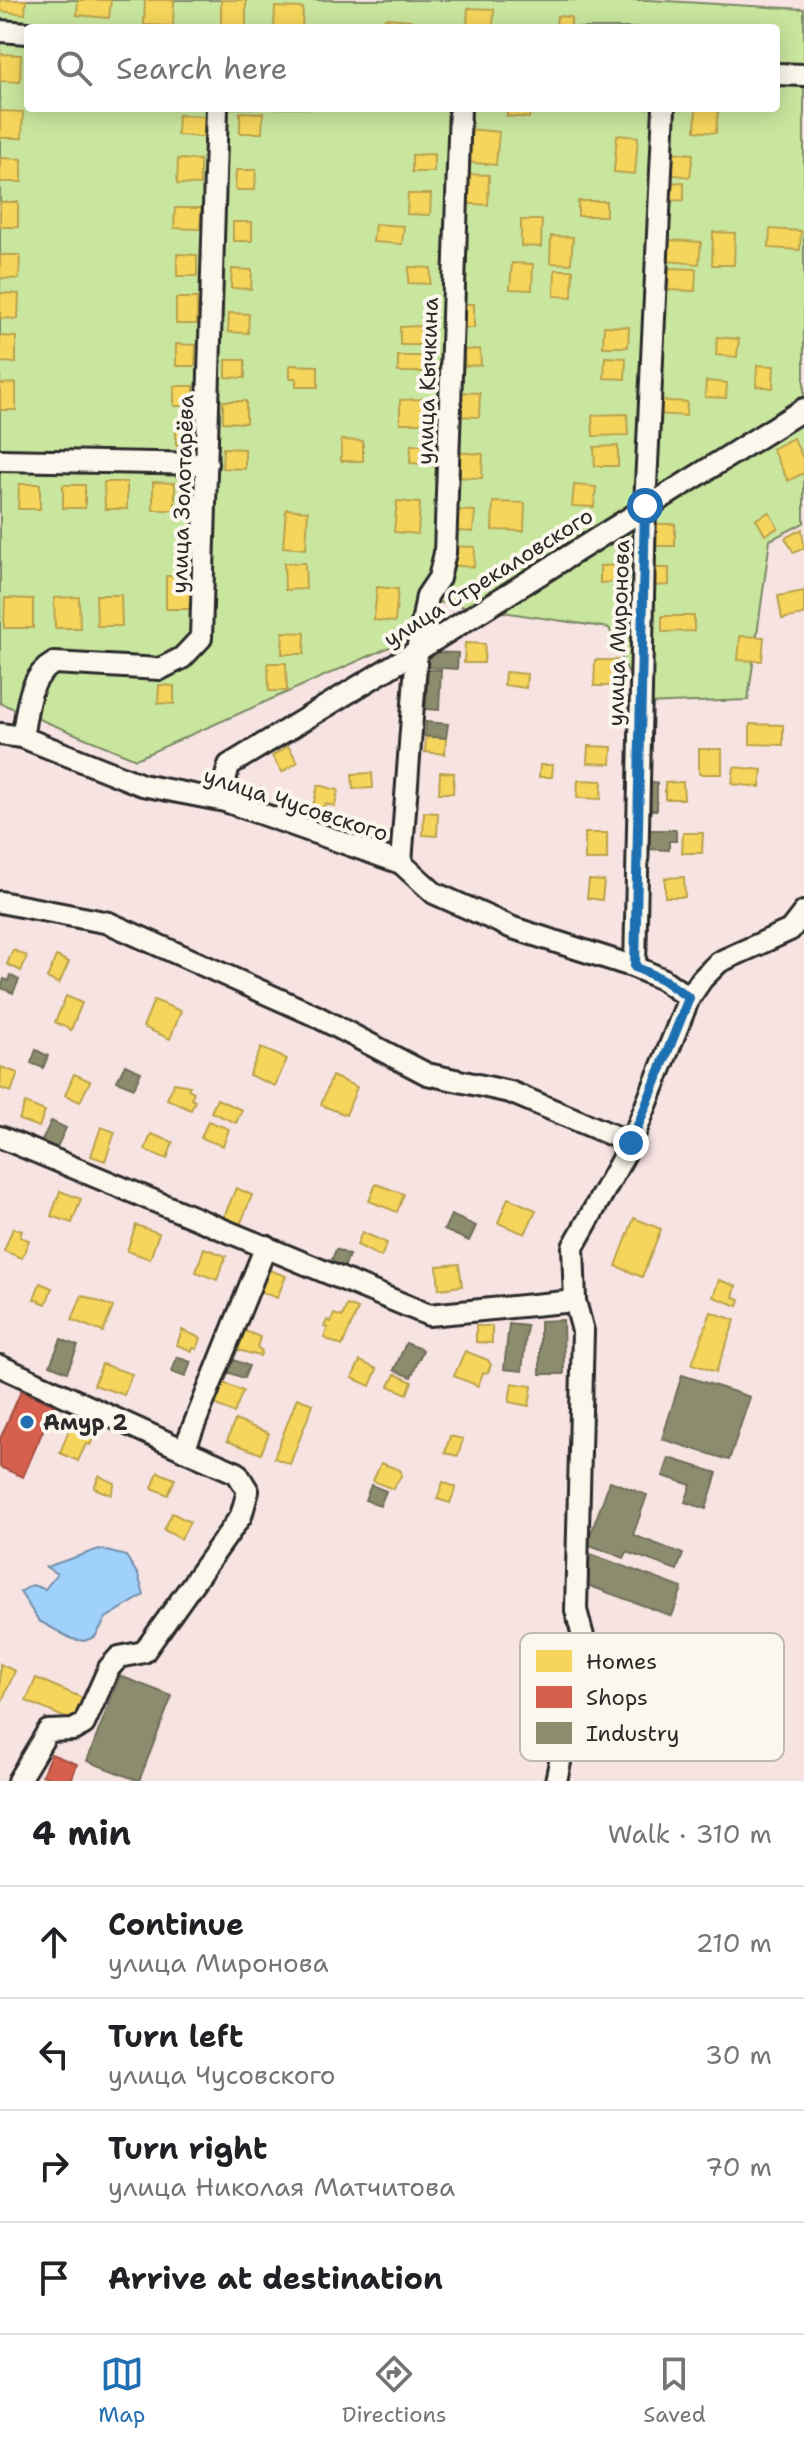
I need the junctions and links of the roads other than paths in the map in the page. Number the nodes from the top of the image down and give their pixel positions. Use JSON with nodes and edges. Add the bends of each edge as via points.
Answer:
{"nodes":[{"id":1,"x":0,"y":31,"type":"edge"},
{"id":2,"x":24,"y":33,"type":"edge"},
{"id":3,"x":780,"y":74,"type":"edge"},
{"id":4,"x":804,"y":75,"type":"edge"},
{"id":5,"x":217,"y":112,"type":"edge"},
{"id":6,"x":460,"y":112,"type":"edge"},
{"id":7,"x":664,"y":112,"type":"edge"},
{"id":8,"x":804,"y":409,"type":"edge"},
{"id":9,"x":0,"y":460,"type":"edge"},
{"id":10,"x":207,"y":464,"type":"junction"},
{"id":11,"x":645,"y":506,"type":"junction"},
{"id":12,"x":417,"y":651,"type":"junction"},
{"id":13,"x":0,"y":734,"type":"edge"},
{"id":14,"x":22,"y":737,"type":"junction"},
{"id":15,"x":225,"y":801,"type":"junction"},
{"id":16,"x":401,"y":863,"type":"junction"},
{"id":17,"x":0,"y":902,"type":"edge"},
{"id":18,"x":804,"y":912,"type":"edge"},
{"id":19,"x":635,"y":967,"type":"junction"},
{"id":20,"x":689,"y":998,"type":"junction"},
{"id":21,"x":0,"y":1137,"type":"edge"},
{"id":22,"x":631,"y":1143,"type":"junction"},
{"id":23,"x":266,"y":1246,"type":"junction"},
{"id":24,"x":575,"y":1301,"type":"junction"},
{"id":25,"x":0,"y":1366,"type":"edge"},
{"id":26,"x":184,"y":1450,"type":"junction"},
{"id":27,"x":582,"y":1633,"type":"edge"},
{"id":28,"x":560,"y":1761,"type":"edge"},
{"id":29,"x":18,"y":1781,"type":"edge"},
{"id":30,"x":556,"y":1781,"type":"edge"}],
"edges":[{"from":1,"to":2,"type":"street"},
{"from":3,"to":4,"type":"street"},
{"from":5,"to":10,"type":"street","name":"улица Золотарёва"},
{"from":6,"to":12,"type":"street","name":"улица Кычкина","via":[[445,553],[439,578],[427,596]]},
{"from":7,"to":11,"type":"street","name":"улица Миронова"},
{"from":8,"to":11,"type":"street","name":"улица Стрекаловского"},
{"from":9,"to":10,"type":"street"},
{"from":10,"to":14,"type":"street","name":"улица Золотарёва","via":[[201,638],[182,658],[160,669],[54,663],[34,679]]},
{"from":11,"to":12,"type":"street","name":"улица Стрекаловского"},
{"from":11,"to":19,"type":"street","name":"улица Миронова"},
{"from":12,"to":15,"type":"street","name":"улица Стрекаловского","via":[[229,765]]},
{"from":12,"to":16,"type":"street","name":"улица Кычкина"},
{"from":13,"to":14,"type":"street","name":"улица Чусовского"},
{"from":14,"to":15,"type":"street","name":"улица Чусовского","via":[[142,785]]},
{"from":15,"to":16,"type":"street","name":"улица Чусовского"},
{"from":16,"to":19,"type":"street","name":"улица Чусовского","via":[[447,899],[513,928]]},
{"from":17,"to":22,"type":"street","via":[[109,923],[314,1015],[427,1074],[510,1092]]},
{"from":18,"to":20,"type":"street","via":[[790,930],[719,962]]},
{"from":19,"to":20,"type":"street","name":"улица Чусовского"},
{"from":20,"to":22,"type":"street"},
{"from":21,"to":23,"type":"street"},
{"from":22,"to":24,"type":"street","via":[[573,1247]]},
{"from":23,"to":24,"type":"street","via":[[429,1315]]},
{"from":23,"to":26,"type":"street"},
{"from":24,"to":27,"type":"street","via":[[583,1331],[576,1610]]},
{"from":25,"to":26,"type":"street"},
{"from":26,"to":29,"type":"street","via":[[237,1473],[248,1491],[241,1516],[144,1652],[119,1657],[109,1668],[84,1724],[48,1731]]},
{"from":28,"to":30,"type":"street"}]}
